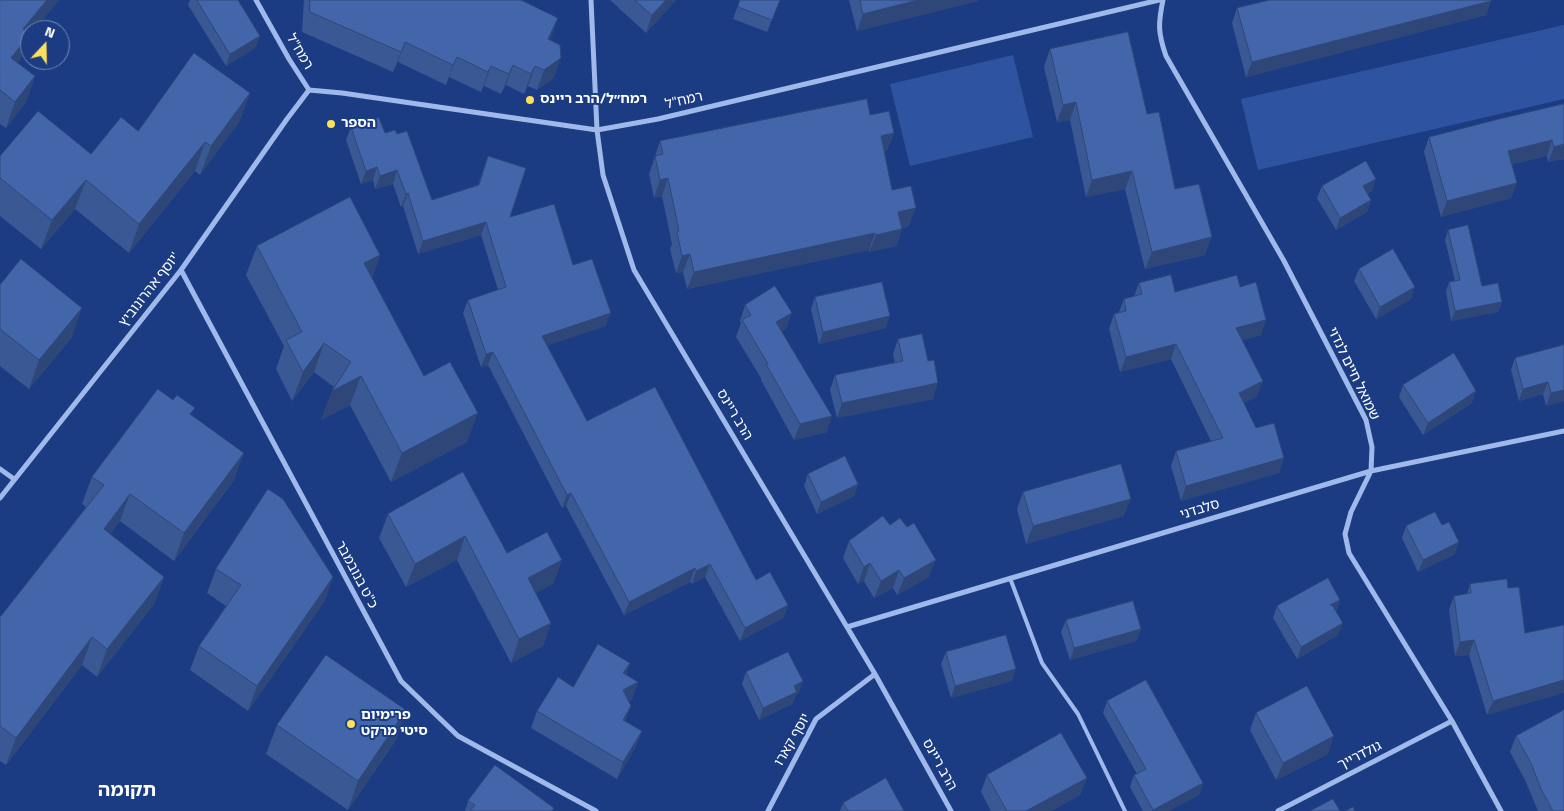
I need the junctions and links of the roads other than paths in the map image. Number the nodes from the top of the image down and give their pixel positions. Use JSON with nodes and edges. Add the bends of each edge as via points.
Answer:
{"nodes":[{"id":1,"x":256,"y":0,"type":"edge"},
{"id":2,"x":591,"y":0,"type":"edge"},
{"id":3,"x":1161,"y":0,"type":"edge"},
{"id":4,"x":309,"y":90,"type":"junction"},
{"id":5,"x":597,"y":130,"type":"junction"},
{"id":6,"x":182,"y":270,"type":"junction"},
{"id":7,"x":1564,"y":432,"type":"edge"},
{"id":8,"x":0,"y":469,"type":"edge"},
{"id":9,"x":1371,"y":471,"type":"junction"},
{"id":10,"x":14,"y":478,"type":"junction"},
{"id":11,"x":0,"y":498,"type":"edge"},
{"id":12,"x":1010,"y":578,"type":"junction"},
{"id":13,"x":847,"y":627,"type":"junction"},
{"id":14,"x":875,"y":674,"type":"junction"},
{"id":15,"x":1452,"y":721,"type":"junction"},
{"id":16,"x":596,"y":811,"type":"edge"},
{"id":17,"x":768,"y":811,"type":"edge"},
{"id":18,"x":951,"y":811,"type":"edge"},
{"id":19,"x":1125,"y":811,"type":"edge"},
{"id":20,"x":1278,"y":811,"type":"edge"},
{"id":21,"x":1501,"y":811,"type":"edge"}],
"edges":[{"from":1,"to":4,"type":"street","name":"רמח\"ל"},
{"from":2,"to":5,"type":"street","name":"הרב ריינס"},
{"from":3,"to":5,"type":"street","name":"רמח\"ל","via":[[658,119]]},
{"from":3,"to":9,"type":"street","name":"שמואל חיים לנדוי","via":[[1158,22],[1166,56],[1284,261],[1366,420],[1372,447]]},
{"from":4,"to":5,"type":"street","name":"רמח\"ל"},
{"from":4,"to":6,"type":"street","name":"יוסף אהרונוביץ'"},
{"from":5,"to":13,"type":"street","name":"הרב ריינס","via":[[603,175],[634,270]]},
{"from":6,"to":10,"type":"street","name":"יוסף אהרונוביץ'"},
{"from":6,"to":16,"type":"street","name":"כ\"ט בנובמבר","via":[[400,681],[458,736]]},
{"from":7,"to":9,"type":"street","name":"סלבדני"},
{"from":8,"to":10,"type":"street"},
{"from":9,"to":12,"type":"street","name":"סלבדני"},
{"from":9,"to":15,"type":"street","name":"שמואל חיים לנדוי","via":[[1351,512],[1345,534],[1349,553]]},
{"from":10,"to":11,"type":"street","name":"יוסף אהרונוביץ'"},
{"from":12,"to":13,"type":"street","name":"סלבדני"},
{"from":12,"to":19,"type":"lane","via":[[1042,662],[1078,714]]},
{"from":13,"to":14,"type":"street","name":"הרב ריינס"},
{"from":14,"to":17,"type":"street","name":"יוסף קארו","via":[[816,719]]},
{"from":14,"to":18,"type":"street","name":"הרב ריינס"},
{"from":15,"to":20,"type":"street","name":"גולדרייך"},
{"from":15,"to":21,"type":"street","name":"שמואל חיים לנדוי"}]}
